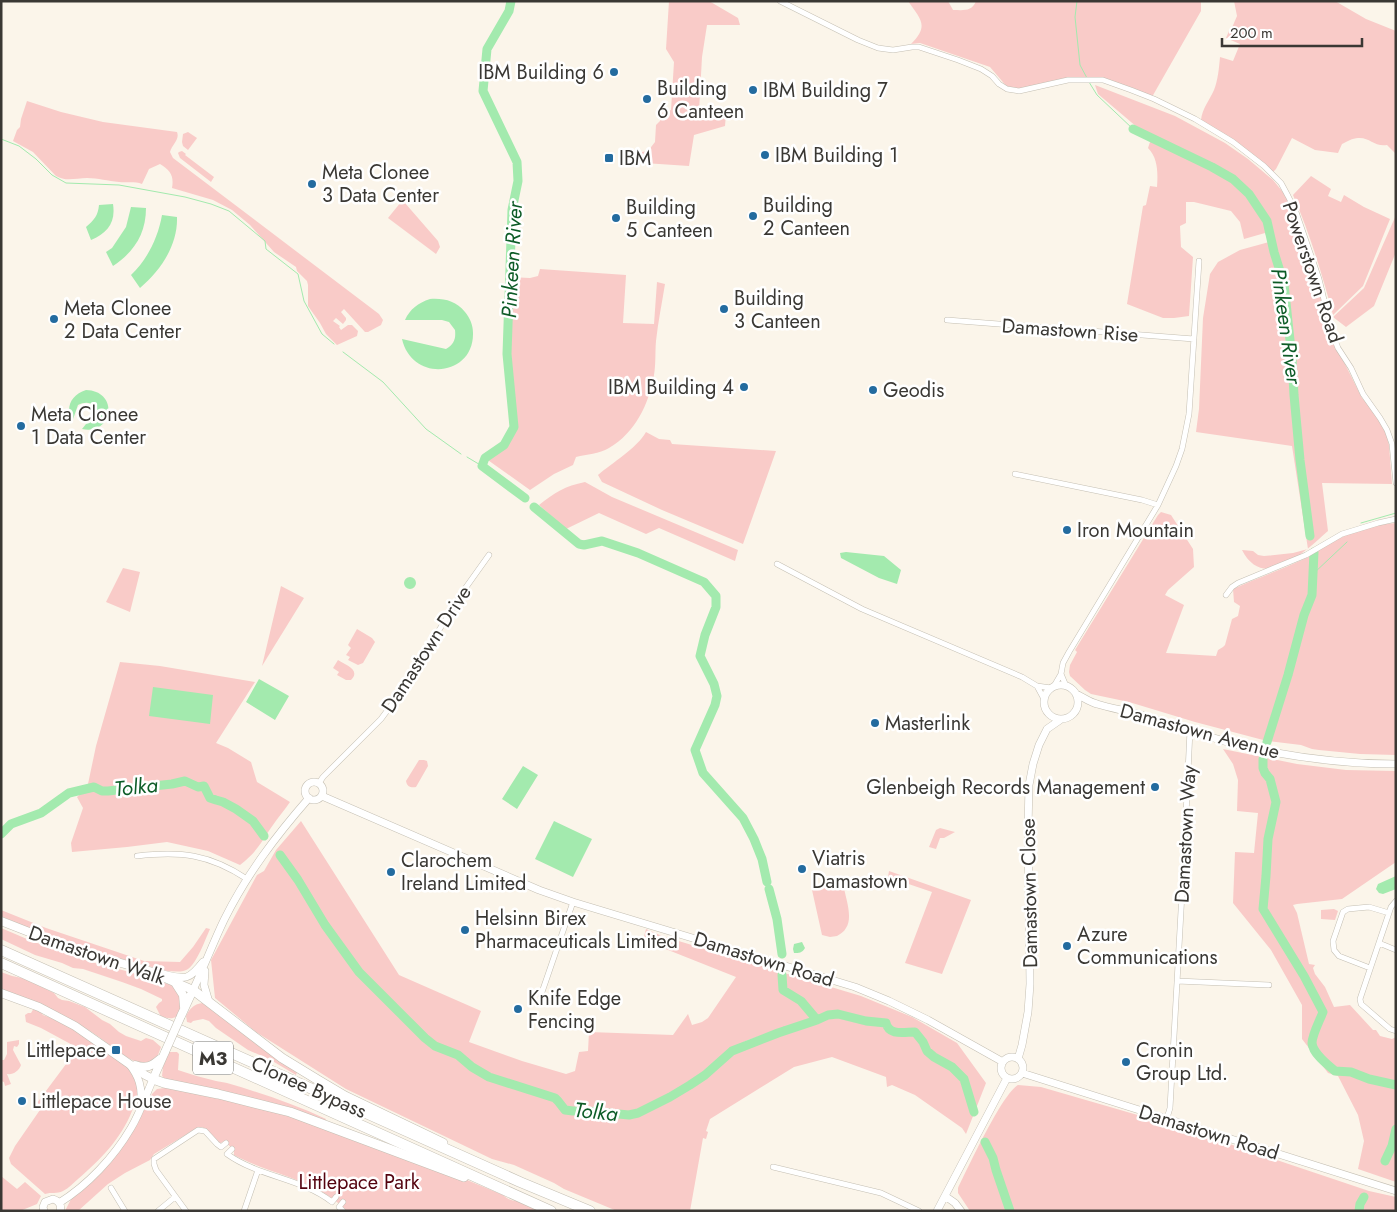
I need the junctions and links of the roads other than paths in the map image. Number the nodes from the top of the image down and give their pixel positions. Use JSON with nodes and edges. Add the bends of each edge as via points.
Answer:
{"nodes":[{"id":1,"x":780,"y":1,"type":"edge"},
{"id":2,"x":1199,"y":261,"type":"dead end"},
{"id":3,"x":947,"y":320,"type":"dead end"},
{"id":4,"x":1194,"y":339,"type":"junction"},
{"id":5,"x":1015,"y":474,"type":"dead end"},
{"id":6,"x":1396,"y":483,"type":"edge"},
{"id":7,"x":1158,"y":505,"type":"junction"},
{"id":8,"x":1396,"y":519,"type":"edge"},
{"id":9,"x":489,"y":555,"type":"dead end"},
{"id":10,"x":777,"y":564,"type":"dead end"},
{"id":11,"x":1226,"y":595,"type":"dead end"},
{"id":12,"x":1061,"y":674,"type":"junction"},
{"id":13,"x":1037,"y":686,"type":"junction"},
{"id":14,"x":1066,"y":686,"type":"junction"},
{"id":15,"x":1052,"y":687,"type":"junction"},
{"id":16,"x":1076,"y":694,"type":"junction"},
{"id":17,"x":1044,"y":699,"type":"junction"},
{"id":18,"x":1095,"y":704,"type":"junction"},
{"id":19,"x":1077,"y":708,"type":"junction"},
{"id":20,"x":1046,"y":712,"type":"junction"},
{"id":21,"x":1060,"y":720,"type":"junction"},
{"id":22,"x":1047,"y":729,"type":"junction"},
{"id":23,"x":1190,"y":730,"type":"junction"},
{"id":24,"x":1396,"y":764,"type":"edge"},
{"id":25,"x":318,"y":783,"type":"junction"},
{"id":26,"x":322,"y":796,"type":"junction"},
{"id":27,"x":309,"y":798,"type":"junction"},
{"id":28,"x":137,"y":856,"type":"dead end"},
{"id":29,"x":247,"y":879,"type":"junction"},
{"id":30,"x":1396,"y":901,"type":"edge"},
{"id":31,"x":573,"y":902,"type":"junction"},
{"id":32,"x":1389,"y":913,"type":"junction"},
{"id":33,"x":1,"y":921,"type":"edge"},
{"id":34,"x":1378,"y":944,"type":"junction"},
{"id":35,"x":1,"y":950,"type":"edge"},
{"id":36,"x":1396,"y":950,"type":"edge"},
{"id":37,"x":208,"y":956,"type":"junction"},
{"id":38,"x":1,"y":963,"type":"edge"},
{"id":39,"x":1370,"y":968,"type":"junction"},
{"id":40,"x":149,"y":971,"type":"junction"},
{"id":41,"x":174,"y":981,"type":"junction"},
{"id":42,"x":1177,"y":981,"type":"junction"},
{"id":43,"x":1269,"y":985,"type":"dead end"},
{"id":44,"x":193,"y":990,"type":"junction"},
{"id":45,"x":1,"y":993,"type":"edge"},
{"id":46,"x":541,"y":995,"type":"dead end"},
{"id":47,"x":206,"y":999,"type":"junction"},
{"id":48,"x":183,"y":1011,"type":"junction"},
{"id":49,"x":1396,"y":1031,"type":"edge"},
{"id":50,"x":163,"y":1055,"type":"junction"},
{"id":51,"x":1018,"y":1058,"type":"junction"},
{"id":52,"x":126,"y":1062,"type":"junction"},
{"id":53,"x":1003,"y":1062,"type":"junction"},
{"id":54,"x":1022,"y":1073,"type":"junction"},
{"id":55,"x":1007,"y":1078,"type":"junction"},
{"id":56,"x":153,"y":1079,"type":"junction"},
{"id":57,"x":140,"y":1109,"type":"junction"},
{"id":58,"x":1167,"y":1118,"type":"junction"},
{"id":59,"x":226,"y":1143,"type":"dead end"},
{"id":60,"x":232,"y":1149,"type":"dead end"},
{"id":61,"x":773,"y":1167,"type":"dead end"},
{"id":62,"x":258,"y":1170,"type":"junction"},
{"id":63,"x":110,"y":1188,"type":"dead end"},
{"id":64,"x":1396,"y":1190,"type":"edge"},
{"id":65,"x":175,"y":1196,"type":"junction"},
{"id":66,"x":945,"y":1196,"type":"junction"},
{"id":67,"x":336,"y":1197,"type":"dead end"},
{"id":68,"x":343,"y":1202,"type":"dead end"},
{"id":69,"x":60,"y":1207,"type":"edge"},
{"id":70,"x":42,"y":1210,"type":"edge"},
{"id":71,"x":126,"y":1211,"type":"edge"},
{"id":72,"x":158,"y":1211,"type":"edge"},
{"id":73,"x":186,"y":1211,"type":"edge"},
{"id":74,"x":244,"y":1211,"type":"edge"},
{"id":75,"x":343,"y":1211,"type":"edge"},
{"id":76,"x":545,"y":1211,"type":"edge"},
{"id":77,"x":551,"y":1211,"type":"edge"},
{"id":78,"x":591,"y":1211,"type":"edge"},
{"id":79,"x":919,"y":1211,"type":"edge"},
{"id":80,"x":937,"y":1211,"type":"edge"},
{"id":81,"x":961,"y":1211,"type":"edge"}],
"edges":[{"from":1,"to":6,"type":"street","name":"Powerstown Road","via":[[878,48],[919,47],[981,69],[1007,89],[1019,92],[1068,80],[1103,80],[1195,119],[1264,166],[1280,183],[1296,212],[1338,348],[1387,430],[1392,444]]},
{"from":2,"to":4,"type":"street"},
{"from":3,"to":4,"type":"street","name":"Damastown Rise"},
{"from":4,"to":7,"type":"street","via":[[1186,429],[1176,466]]},
{"from":5,"to":7,"type":"street"},
{"from":7,"to":12,"type":"street","via":[[1069,652]]},
{"from":8,"to":11,"type":"street","via":[[1342,534],[1306,555],[1238,583]]},
{"from":9,"to":25,"type":"street","name":"Damastown Drive","via":[[381,719]]},
{"from":10,"to":13,"type":"street","via":[[862,609]]},
{"from":12,"to":14,"type":"street"},
{"from":12,"to":15,"type":"street"},
{"from":13,"to":15,"type":"street"},
{"from":13,"to":17,"type":"street"},
{"from":14,"to":15,"type":"street"},
{"from":14,"to":16,"type":"street"},
{"from":15,"to":17,"type":"street"},
{"from":16,"to":18,"type":"street","name":"Damastown Avenue"},
{"from":16,"to":19,"type":"street"},
{"from":17,"to":20,"type":"street"},
{"from":18,"to":19,"type":"street","name":"Damastown Avenue"},
{"from":18,"to":23,"type":"street","name":"Damastown Avenue"},
{"from":19,"to":21,"type":"street","via":[[1071,717]]},
{"from":20,"to":21,"type":"street"},
{"from":20,"to":22,"type":"street","name":"Damastown Close"},
{"from":21,"to":22,"type":"street"},
{"from":22,"to":51,"type":"street","name":"Damastown Close","via":[[1034,758],[1029,785],[1030,984]]},
{"from":23,"to":24,"type":"street","name":"Damastown Avenue","via":[[1282,754]]},
{"from":23,"to":42,"type":"street","name":"Damastown Way"},
{"from":25,"to":26,"type":"street","via":[[323,790]]},
{"from":25,"to":27,"type":"street","via":[[307,787]]},
{"from":26,"to":27,"type":"street","via":[[316,800]]},
{"from":26,"to":31,"type":"street","name":"Damastown Road"},
{"from":27,"to":29,"type":"street","via":[[262,855]]},
{"from":28,"to":29,"type":"street","via":[[169,853],[205,858]]},
{"from":29,"to":37,"type":"street"},
{"from":30,"to":32,"type":"street"},
{"from":31,"to":46,"type":"street"},
{"from":31,"to":53,"type":"street","name":"Damastown Road","via":[[855,987],[928,1020]]},
{"from":32,"to":34,"type":"street"},
{"from":32,"to":39,"type":"street","via":[[1369,907],[1343,912],[1333,941],[1335,952],[1341,958]]},
{"from":33,"to":40,"type":"main road","name":"Damastown Walk","via":[[74,950]]},
{"from":34,"to":36,"type":"street"},
{"from":34,"to":39,"type":"street"},
{"from":35,"to":78,"type":"highway","name":"Clonee Bypass","number":"M3"},
{"from":37,"to":40,"type":"street","via":[[194,974],[186,978]]},
{"from":37,"to":44,"type":"street"},
{"from":37,"to":47,"type":"street","via":[[204,979]]},
{"from":38,"to":77,"type":"highway","name":"Clonee Bypass","number":"M3"},
{"from":39,"to":49,"type":"street","via":[[1360,1002]]},
{"from":40,"to":41,"type":"main road","name":"Damastown Walk"},
{"from":41,"to":44,"type":"main road","name":"Damastown Walk"},
{"from":41,"to":48,"type":"main road","via":[[183,995]]},
{"from":42,"to":43,"type":"street"},
{"from":42,"to":58,"type":"street","name":"Damastown Way"},
{"from":44,"to":47,"type":"highway"},
{"from":44,"to":48,"type":"main road"},
{"from":45,"to":52,"type":"main road","via":[[58,1016]]},
{"from":47,"to":48,"type":"main road","via":[[196,997]]},
{"from":47,"to":78,"type":"highway","via":[[282,1058],[345,1096]]},
{"from":48,"to":50,"type":"main road","bridge":true},
{"from":50,"to":52,"type":"main road","via":[[145,1068]]},
{"from":50,"to":56,"type":"main road"},
{"from":51,"to":53,"type":"street","via":[[1008,1058]]},
{"from":51,"to":54,"type":"street"},
{"from":52,"to":56,"type":"main road"},
{"from":52,"to":57,"type":"street","via":[[135,1072],[142,1090]]},
{"from":53,"to":55,"type":"street","via":[[1002,1071]]},
{"from":54,"to":55,"type":"street","via":[[1017,1078]]},
{"from":54,"to":58,"type":"street","name":"Damastown Road"},
{"from":55,"to":66,"type":"street"},
{"from":56,"to":57,"type":"street"},
{"from":56,"to":76,"type":"highway","via":[[290,1112]]},
{"from":57,"to":69,"type":"street","via":[[114,1153]]},
{"from":58,"to":64,"type":"street","name":"Damastown Road"},
{"from":59,"to":65,"type":"street","via":[[221,1147],[205,1130],[198,1130],[154,1159],[156,1170]]},
{"from":60,"to":62,"type":"street","via":[[227,1154]]},
{"from":61,"to":79,"type":"street","via":[[881,1193]]},
{"from":62,"to":67,"type":"street","via":[[316,1191],[332,1202]]},
{"from":62,"to":74,"type":"street"},
{"from":63,"to":71,"type":"street"},
{"from":65,"to":72,"type":"street"},
{"from":65,"to":73,"type":"street"},
{"from":66,"to":80,"type":"street"},
{"from":66,"to":81,"type":"street"},
{"from":68,"to":75,"type":"street","via":[[339,1207]]},
{"from":69,"to":70,"type":"street","via":[[56,1200],[50,1199]]}]}
